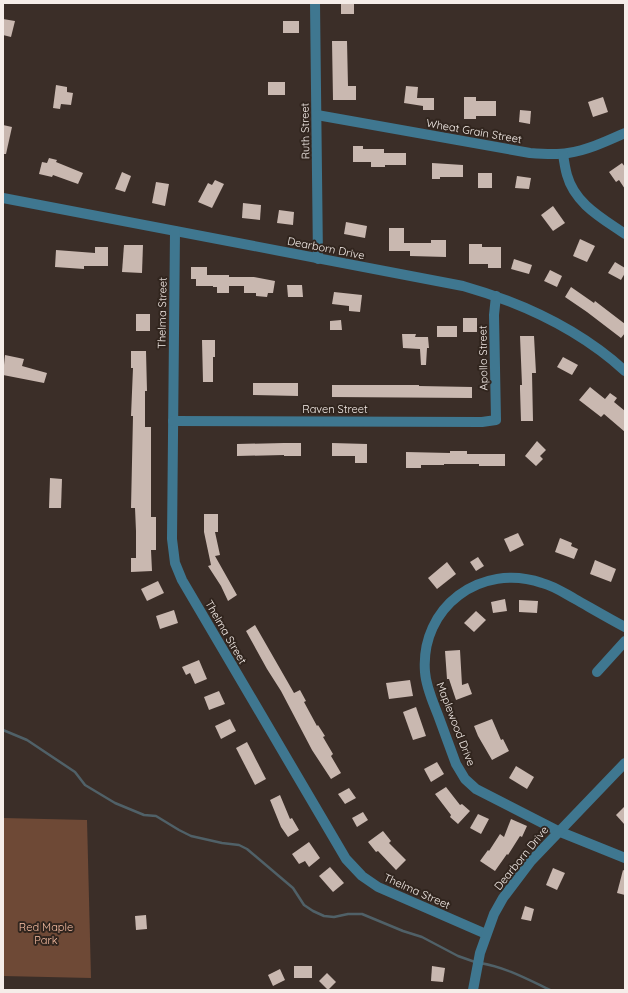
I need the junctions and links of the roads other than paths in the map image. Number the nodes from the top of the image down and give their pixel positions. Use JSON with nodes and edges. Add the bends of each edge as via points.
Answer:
{"nodes":[{"id":1,"x":315,"y":3,"type":"edge"},
{"id":2,"x":317,"y":115,"type":"junction"},
{"id":3,"x":625,"y":132,"type":"edge"},
{"id":4,"x":563,"y":154,"type":"junction"},
{"id":5,"x":3,"y":198,"type":"edge"},
{"id":6,"x":175,"y":231,"type":"junction"},
{"id":7,"x":625,"y":234,"type":"edge"},
{"id":8,"x":318,"y":259,"type":"junction"},
{"id":9,"x":496,"y":296,"type":"junction"},
{"id":10,"x":625,"y":371,"type":"edge"},
{"id":11,"x":173,"y":420,"type":"junction"},
{"id":12,"x":496,"y":420,"type":"joint"},
{"id":13,"x":625,"y":627,"type":"edge"},
{"id":14,"x":625,"y":641,"type":"edge"},
{"id":15,"x":597,"y":672,"type":"dead end"},
{"id":16,"x":625,"y":763,"type":"edge"},
{"id":17,"x":558,"y":831,"type":"junction"},
{"id":18,"x":625,"y":858,"type":"edge"},
{"id":19,"x":486,"y":934,"type":"junction"},
{"id":20,"x":473,"y":990,"type":"edge"}],
"edges":[{"from":1,"to":2,"type":"street","name":"Ruth Street"},
{"from":2,"to":4,"type":"street","name":"Wheat Grain Street","via":[[530,153]]},
{"from":2,"to":8,"type":"street","name":"Ruth Street"},
{"from":3,"to":4,"type":"street","name":"Wheat Grain Street","via":[[584,149]]},
{"from":4,"to":7,"type":"street","via":[[567,176],[574,193],[585,206]]},
{"from":5,"to":6,"type":"street","name":"Dearborn Drive"},
{"from":6,"to":8,"type":"street","name":"Dearborn Drive"},
{"from":6,"to":11,"type":"street","name":"Thelma Street"},
{"from":8,"to":9,"type":"street","name":"Dearborn Drive","via":[[449,284]]},
{"from":9,"to":10,"type":"street","name":"Dearborn Drive","via":[[558,323],[591,344]]},
{"from":9,"to":12,"type":"street","name":"Apollo Street"},
{"from":11,"to":12,"type":"street","name":"Raven Street"},
{"from":11,"to":19,"type":"street","name":"Thelma Street","via":[[172,539],[175,563],[189,593],[340,850],[362,876],[378,887]]},
{"from":13,"to":17,"type":"street","name":"Maplewood Drive","via":[[542,582],[498,578],[474,585],[457,596],[439,617],[429,638],[425,661],[427,682],[456,764],[463,775],[476,789]]},
{"from":14,"to":15,"type":"street"},
{"from":16,"to":17,"type":"street","name":"Dearborn Drive"},
{"from":17,"to":18,"type":"street","name":"Maplewood Drive"},
{"from":17,"to":19,"type":"street","name":"Dearborn Drive","via":[[514,882],[494,914]]},
{"from":19,"to":20,"type":"street","name":"Dearborn Drive"}]}
